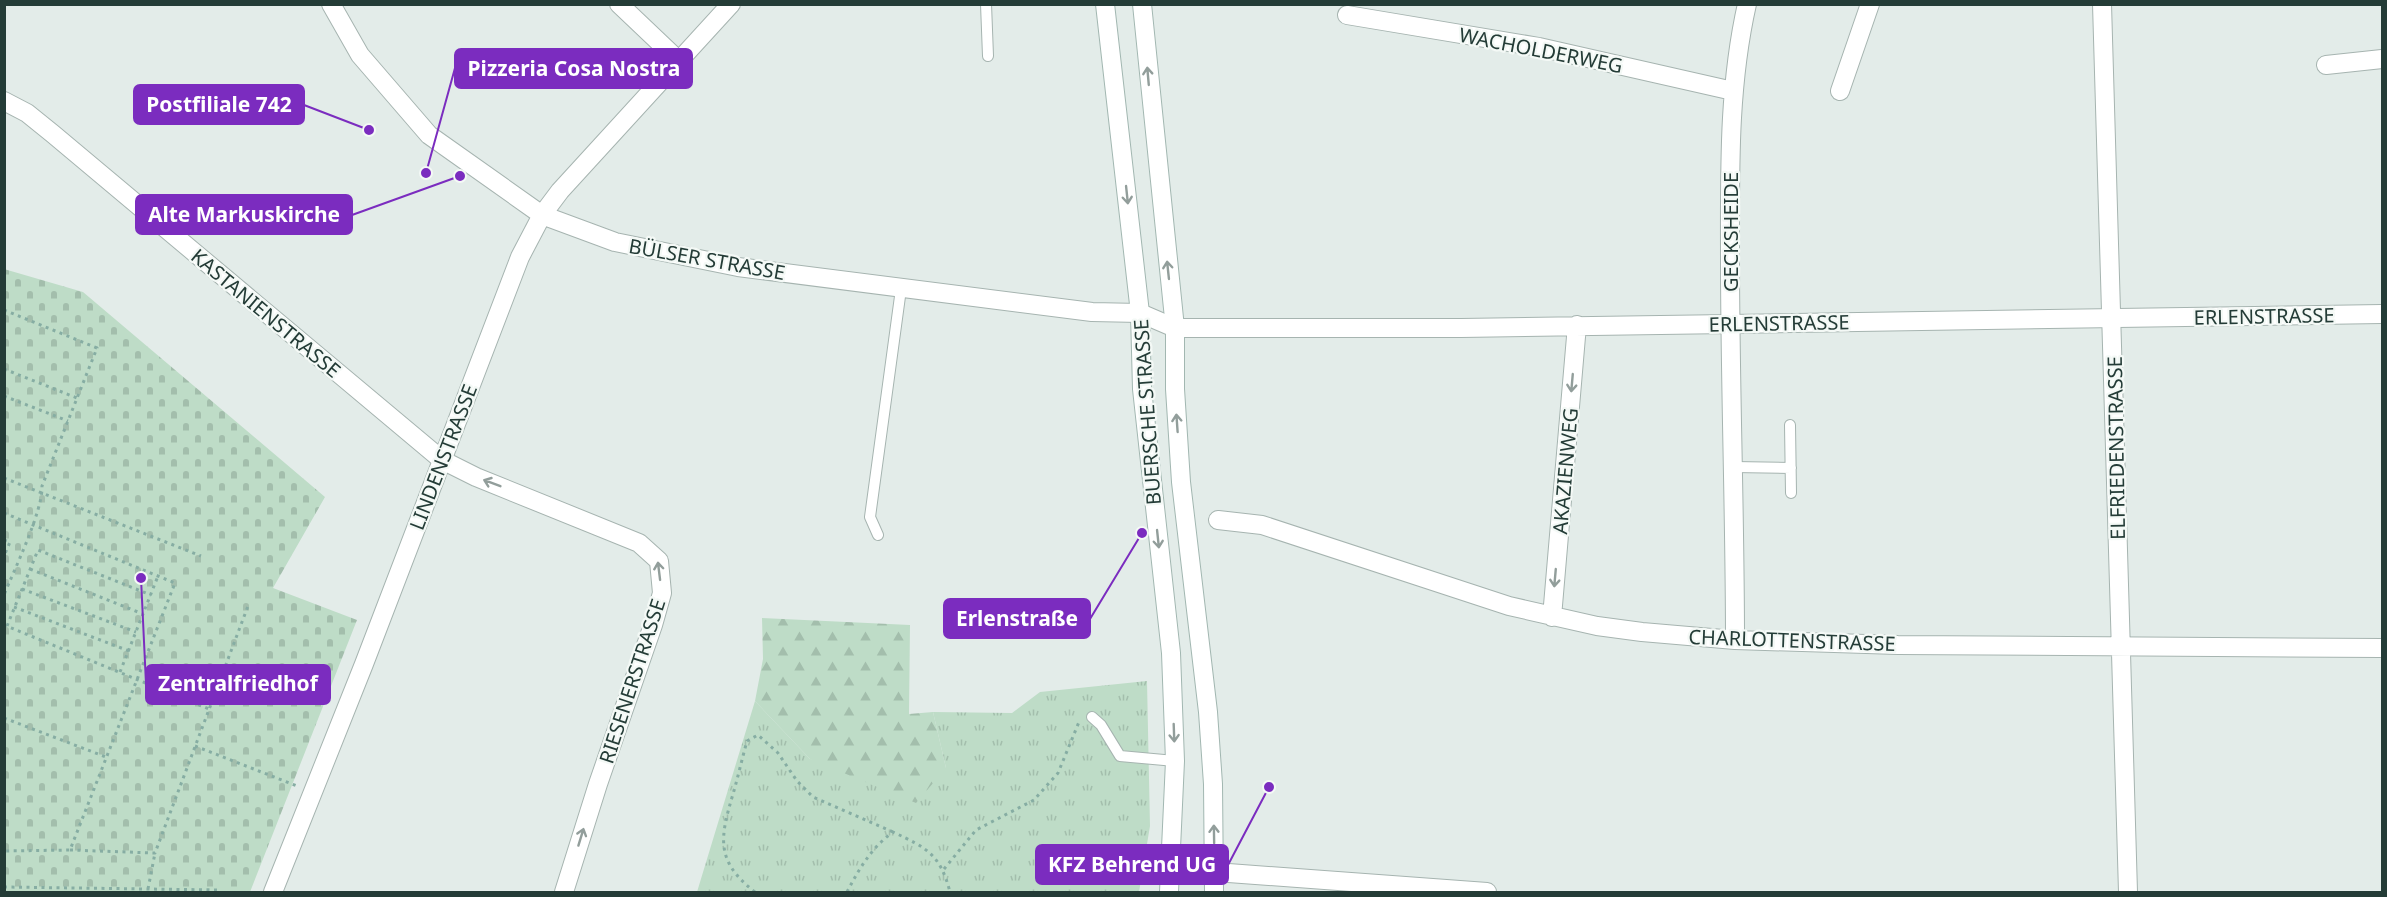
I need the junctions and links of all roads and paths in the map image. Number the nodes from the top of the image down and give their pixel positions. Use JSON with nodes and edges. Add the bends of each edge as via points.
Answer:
{"nodes":[{"id":1,"x":331,"y":4,"type":"edge"},
{"id":2,"x":619,"y":4,"type":"edge"},
{"id":3,"x":731,"y":4,"type":"edge"},
{"id":4,"x":986,"y":4,"type":"edge"},
{"id":5,"x":1105,"y":4,"type":"edge"},
{"id":6,"x":1142,"y":4,"type":"edge"},
{"id":7,"x":1747,"y":4,"type":"edge"},
{"id":8,"x":1870,"y":4,"type":"edge"},
{"id":9,"x":2102,"y":4,"type":"edge"},
{"id":10,"x":1347,"y":15,"type":"dead end"},
{"id":11,"x":988,"y":56,"type":"dead end"},
{"id":12,"x":2382,"y":59,"type":"edge"},
{"id":13,"x":679,"y":61,"type":"junction"},
{"id":14,"x":2326,"y":65,"type":"dead end"},
{"id":15,"x":1733,"y":91,"type":"junction"},
{"id":16,"x":1840,"y":91,"type":"dead end"},
{"id":17,"x":4,"y":101,"type":"edge"},
{"id":18,"x":542,"y":215,"type":"junction"},
{"id":19,"x":901,"y":289,"type":"junction"},
{"id":20,"x":4,"y":310,"type":"edge"},
{"id":21,"x":1140,"y":313,"type":"junction"},
{"id":22,"x":2382,"y":314,"type":"edge"},
{"id":23,"x":2113,"y":318,"type":"junction"},
{"id":24,"x":1730,"y":324,"type":"junction"},
{"id":25,"x":1578,"y":325,"type":"junction"},
{"id":26,"x":1174,"y":328,"type":"junction"},
{"id":27,"x":4,"y":369,"type":"edge"},
{"id":28,"x":4,"y":396,"type":"edge"},
{"id":29,"x":77,"y":398,"type":"junction"},
{"id":30,"x":68,"y":421,"type":"junction"},
{"id":31,"x":1790,"y":425,"type":"dead end"},
{"id":32,"x":442,"y":460,"type":"junction"},
{"id":33,"x":1734,"y":467,"type":"junction"},
{"id":34,"x":1791,"y":468,"type":"junction"},
{"id":35,"x":4,"y":478,"type":"edge"},
{"id":36,"x":42,"y":493,"type":"junction"},
{"id":37,"x":1791,"y":493,"type":"dead end"},
{"id":38,"x":4,"y":513,"type":"edge"},
{"id":39,"x":1218,"y":520,"type":"dead end"},
{"id":40,"x":32,"y":524,"type":"junction"},
{"id":41,"x":878,"y":535,"type":"dead end"},
{"id":42,"x":4,"y":540,"type":"edge"},
{"id":43,"x":4,"y":556,"type":"edge"},
{"id":44,"x":201,"y":556,"type":"dead end"},
{"id":45,"x":30,"y":569,"type":"junction"},
{"id":46,"x":158,"y":576,"type":"junction"},
{"id":47,"x":22,"y":589,"type":"junction"},
{"id":48,"x":4,"y":595,"type":"edge"},
{"id":49,"x":151,"y":595,"type":"junction"},
{"id":50,"x":248,"y":606,"type":"dead end"},
{"id":51,"x":14,"y":607,"type":"junction"},
{"id":52,"x":143,"y":614,"type":"junction"},
{"id":53,"x":1552,"y":617,"type":"junction"},
{"id":54,"x":6,"y":625,"type":"edge"},
{"id":55,"x":136,"y":632,"type":"junction"},
{"id":56,"x":1735,"y":640,"type":"junction"},
{"id":57,"x":2121,"y":645,"type":"junction"},
{"id":58,"x":2382,"y":648,"type":"edge"},
{"id":59,"x":129,"y":651,"type":"junction"},
{"id":60,"x":120,"y":672,"type":"junction"},
{"id":61,"x":137,"y":679,"type":"junction"},
{"id":62,"x":209,"y":709,"type":"junction"},
{"id":63,"x":1092,"y":717,"type":"joint"},
{"id":64,"x":4,"y":718,"type":"edge"},
{"id":65,"x":195,"y":746,"type":"junction"},
{"id":66,"x":106,"y":757,"type":"junction"},
{"id":67,"x":1175,"y":761,"type":"junction"},
{"id":68,"x":313,"y":792,"type":"junction"},
{"id":69,"x":893,"y":832,"type":"junction"},
{"id":70,"x":70,"y":850,"type":"junction"},
{"id":71,"x":4,"y":851,"type":"edge"},
{"id":72,"x":155,"y":853,"type":"junction"},
{"id":73,"x":944,"y":869,"type":"junction"},
{"id":74,"x":1215,"y":872,"type":"junction"},
{"id":75,"x":744,"y":884,"type":"junction"},
{"id":76,"x":4,"y":887,"type":"edge"},
{"id":77,"x":23,"y":888,"type":"junction"},
{"id":78,"x":148,"y":889,"type":"junction"},
{"id":79,"x":48,"y":890,"type":"edge"},
{"id":80,"x":23,"y":892,"type":"edge"},
{"id":81,"x":220,"y":892,"type":"edge"},
{"id":82,"x":273,"y":892,"type":"edge"},
{"id":83,"x":564,"y":892,"type":"edge"},
{"id":84,"x":744,"y":892,"type":"edge"},
{"id":85,"x":754,"y":892,"type":"edge"},
{"id":86,"x":847,"y":892,"type":"edge"},
{"id":87,"x":950,"y":892,"type":"edge"},
{"id":88,"x":1170,"y":892,"type":"edge"},
{"id":89,"x":1214,"y":892,"type":"edge"},
{"id":90,"x":1487,"y":892,"type":"edge"},
{"id":91,"x":2128,"y":892,"type":"edge"}],
"edges":[{"from":1,"to":18,"type":"street","name":"BÜLSER STRASSE","via":[[360,55],[429,135]]},
{"from":2,"to":13,"type":"street"},
{"from":3,"to":13,"type":"street","name":"LINDENSTRASSE"},
{"from":4,"to":11,"type":"lane"},
{"from":5,"to":21,"type":"street","name":"BUERSCHE STRASSE","one_way":true},
{"from":26,"to":6,"type":"street","name":"BUERSCHE STRASSE","one_way":true},
{"from":7,"to":15,"type":"street","name":"GECKSHEIDE"},
{"from":8,"to":16,"type":"street"},
{"from":9,"to":23,"type":"street","name":"ELFRIEDENSTRASSE"},
{"from":10,"to":15,"type":"street","name":"WACHOLDERWEG","via":[[1539,47]]},
{"from":12,"to":14,"type":"street"},
{"from":13,"to":18,"type":"street","name":"LINDENSTRASSE"},
{"from":15,"to":24,"type":"street","name":"GECKSHEIDE"},
{"from":17,"to":32,"type":"street","name":"KASTANIENSTRASSE","via":[[53,134]]},
{"from":18,"to":19,"type":"street","name":"BÜLSER STRASSE","via":[[615,242],[738,267]]},
{"from":18,"to":32,"type":"street","name":"LINDENSTRASSE","via":[[520,257]]},
{"from":19,"to":21,"type":"street","name":"BÜLSER STRASSE","via":[[1092,312]]},
{"from":19,"to":41,"type":"lane","via":[[870,517]]},
{"from":20,"to":29,"type":"path","via":[[97,348]]},
{"from":21,"to":26,"type":"street","name":"BÜLSER STRASSE"},
{"from":21,"to":67,"type":"street","name":"BUERSCHE STRASSE","one_way":true,"via":[[1142,389],[1171,653]]},
{"from":22,"to":23,"type":"street","name":"ERLENSTRASSE"},
{"from":23,"to":24,"type":"street","name":"ERLENSTRASSE"},
{"from":23,"to":57,"type":"street","name":"ELFRIEDENSTRASSE"},
{"from":24,"to":25,"type":"street","name":"ERLENSTRASSE"},
{"from":24,"to":33,"type":"street","name":"GECKSHEIDE"},
{"from":25,"to":26,"type":"street","name":"ERLENSTRASSE"},
{"from":25,"to":53,"type":"street","name":"AKAZIENWEG","one_way":true},
{"from":74,"to":26,"type":"street","name":"BUERSCHE STRASSE","one_way":true,"via":[[1207,701],[1181,482]]},
{"from":27,"to":29,"type":"path"},
{"from":28,"to":30,"type":"path"},
{"from":29,"to":30,"type":"path"},
{"from":30,"to":36,"type":"path"},
{"from":31,"to":34,"type":"lane"},
{"from":32,"to":68,"type":"street","name":"LINDENSTRASSE"},
{"from":83,"to":32,"type":"street","name":"RIESENERSTRASSE","one_way":true,"via":[[662,593],[659,561],[639,543]]},
{"from":33,"to":34,"type":"lane"},
{"from":33,"to":56,"type":"street","name":"GECKSHEIDE"},
{"from":34,"to":37,"type":"lane"},
{"from":35,"to":36,"type":"path"},
{"from":36,"to":40,"type":"path"},
{"from":36,"to":44,"type":"path"},
{"from":38,"to":40,"type":"path"},
{"from":39,"to":53,"type":"street","name":"CHARLOTTENSTRASSE","via":[[1262,525]]},
{"from":40,"to":46,"type":"path"},
{"from":40,"to":48,"type":"path"},
{"from":42,"to":43,"type":"path","via":[[10,542]]},
{"from":45,"to":47,"type":"path"},
{"from":45,"to":49,"type":"path","via":[[38,550]]},
{"from":45,"to":52,"type":"path"},
{"from":46,"to":49,"type":"path"},
{"from":46,"to":61,"type":"path","via":[[175,583]]},
{"from":47,"to":51,"type":"path"},
{"from":47,"to":55,"type":"path"},
{"from":49,"to":52,"type":"path"},
{"from":50,"to":62,"type":"path"},
{"from":51,"to":54,"type":"path"},
{"from":51,"to":59,"type":"path"},
{"from":52,"to":55,"type":"path"},
{"from":53,"to":56,"type":"street","name":"CHARLOTTENSTRASSE","via":[[1642,632]]},
{"from":54,"to":60,"type":"path"},
{"from":55,"to":59,"type":"path"},
{"from":56,"to":57,"type":"street","name":"CHARLOTTENSTRASSE","via":[[2012,647]]},
{"from":57,"to":58,"type":"street","name":"CHARLOTTENSTRASSE"},
{"from":57,"to":91,"type":"street","name":"ELFRIEDENSTRASSE"},
{"from":59,"to":60,"type":"path"},
{"from":60,"to":61,"type":"path"},
{"from":61,"to":62,"type":"path"},
{"from":61,"to":66,"type":"path"},
{"from":62,"to":65,"type":"path"},
{"from":63,"to":67,"type":"lane","via":[[1120,756]]},
{"from":63,"to":73,"type":"path","via":[[1079,722],[1058,773],[1034,800],[976,830]]},
{"from":64,"to":66,"type":"path"},
{"from":65,"to":68,"type":"path"},
{"from":65,"to":72,"type":"path"},
{"from":66,"to":70,"type":"path"},
{"from":67,"to":88,"type":"street","name":"BUERSCHE STRASSE"},
{"from":68,"to":82,"type":"street","name":"LINDENSTRASSE"},
{"from":69,"to":73,"type":"path","via":[[919,844]]},
{"from":69,"to":75,"type":"path","via":[[813,796],[758,735],[747,741],[722,832],[723,851]]},
{"from":69,"to":86,"type":"path","via":[[872,851]]},
{"from":70,"to":71,"type":"path"},
{"from":70,"to":72,"type":"path"},
{"from":72,"to":78,"type":"path"},
{"from":73,"to":87,"type":"path"},
{"from":74,"to":89,"type":"street","name":"BUERSCHE STRASSE"},
{"from":74,"to":90,"type":"street"},
{"from":75,"to":84,"type":"path"},
{"from":75,"to":85,"type":"path"},
{"from":76,"to":77,"type":"path"},
{"from":77,"to":79,"type":"path"},
{"from":77,"to":80,"type":"path"},
{"from":78,"to":79,"type":"path"},
{"from":78,"to":81,"type":"path"}]}
